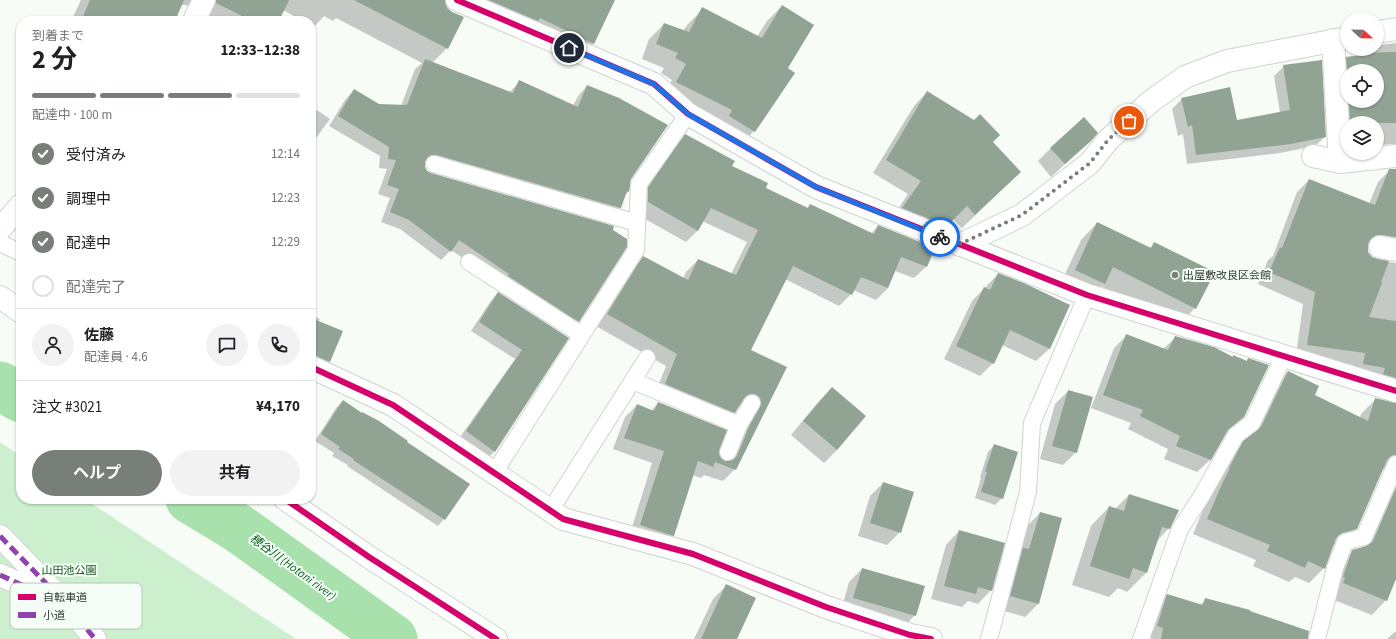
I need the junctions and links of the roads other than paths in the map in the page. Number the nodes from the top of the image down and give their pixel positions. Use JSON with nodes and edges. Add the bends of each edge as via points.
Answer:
{"nodes":[{"id":1,"x":204,"y":0,"type":"edge"},
{"id":2,"x":457,"y":0,"type":"edge"},
{"id":3,"x":196,"y":16,"type":"edge"},
{"id":4,"x":1396,"y":28,"type":"edge"},
{"id":5,"x":1384,"y":31,"type":"edge"},
{"id":6,"x":1340,"y":39,"type":"edge"},
{"id":7,"x":1340,"y":56,"type":"edge"},
{"id":8,"x":688,"y":114,"type":"junction"},
{"id":9,"x":1313,"y":156,"type":"dead end"},
{"id":10,"x":1396,"y":156,"type":"edge"},
{"id":11,"x":1340,"y":162,"type":"junction"},
{"id":12,"x":434,"y":164,"type":"dead end"},
{"id":13,"x":16,"y":211,"type":"edge"},
{"id":14,"x":637,"y":223,"type":"junction"},
{"id":15,"x":0,"y":229,"type":"edge"},
{"id":16,"x":0,"y":243,"type":"edge"},
{"id":17,"x":960,"y":244,"type":"junction"},
{"id":18,"x":16,"y":251,"type":"edge"},
{"id":19,"x":469,"y":262,"type":"dead end"},
{"id":20,"x":1087,"y":295,"type":"junction"},
{"id":21,"x":0,"y":297,"type":"edge"},
{"id":22,"x":16,"y":308,"type":"edge"},
{"id":23,"x":582,"y":335,"type":"junction"},
{"id":24,"x":1284,"y":356,"type":"junction"},
{"id":25,"x":647,"y":358,"type":"dead end"},
{"id":26,"x":316,"y":369,"type":"edge"},
{"id":27,"x":632,"y":380,"type":"junction"},
{"id":28,"x":1396,"y":391,"type":"edge"},
{"id":29,"x":752,"y":403,"type":"dead end"},
{"id":30,"x":739,"y":424,"type":"junction"},
{"id":31,"x":728,"y":452,"type":"dead end"},
{"id":32,"x":1396,"y":464,"type":"edge"},
{"id":33,"x":494,"y":473,"type":"junction"},
{"id":34,"x":292,"y":504,"type":"edge"},
{"id":35,"x":550,"y":510,"type":"junction"},
{"id":36,"x":0,"y":536,"type":"edge"},
{"id":37,"x":0,"y":575,"type":"edge"},
{"id":38,"x":18,"y":583,"type":"edge"},
{"id":39,"x":46,"y":583,"type":"edge"},
{"id":40,"x":87,"y":629,"type":"edge"},
{"id":41,"x":95,"y":639,"type":"edge"},
{"id":42,"x":496,"y":639,"type":"edge"},
{"id":43,"x":930,"y":639,"type":"edge"},
{"id":44,"x":989,"y":639,"type":"edge"},
{"id":45,"x":1141,"y":639,"type":"edge"},
{"id":46,"x":1317,"y":639,"type":"edge"}],
"edges":[{"from":1,"to":3,"type":"street"},
{"from":2,"to":8,"type":"street","via":[[654,84]]},
{"from":4,"to":5,"type":"street"},
{"from":6,"to":17,"type":"street","via":[[1227,61],[1185,77],[1150,102],[1108,140],[1090,163],[1022,215]]},
{"from":7,"to":11,"type":"street"},
{"from":8,"to":14,"type":"lane","via":[[639,184]]},
{"from":8,"to":17,"type":"street","via":[[816,187]]},
{"from":9,"to":11,"type":"street"},
{"from":10,"to":11,"type":"street"},
{"from":12,"to":14,"type":"lane"},
{"from":13,"to":15,"type":"street"},
{"from":14,"to":23,"type":"lane","via":[[636,250]]},
{"from":16,"to":18,"type":"lane"},
{"from":17,"to":20,"type":"street"},
{"from":19,"to":23,"type":"lane"},
{"from":20,"to":24,"type":"street"},
{"from":20,"to":44,"type":"lane","via":[[1032,423],[1028,492]]},
{"from":21,"to":22,"type":"street"},
{"from":23,"to":33,"type":"lane"},
{"from":24,"to":28,"type":"street"},
{"from":24,"to":45,"type":"lane","via":[[1252,423],[1236,435],[1180,529]]},
{"from":25,"to":27,"type":"lane"},
{"from":26,"to":33,"type":"street","via":[[393,405]]},
{"from":27,"to":30,"type":"lane"},
{"from":27,"to":35,"type":"lane"},
{"from":29,"to":30,"type":"lane"},
{"from":30,"to":31,"type":"lane"},
{"from":32,"to":46,"type":"lane","via":[[1364,537],[1345,542],[1335,568]]},
{"from":33,"to":35,"type":"street"},
{"from":34,"to":42,"type":"street"},
{"from":35,"to":43,"type":"street","via":[[562,519],[693,554],[826,607],[910,635]]},
{"from":36,"to":39,"type":"street"},
{"from":37,"to":38,"type":"street"},
{"from":40,"to":41,"type":"street"}]}
